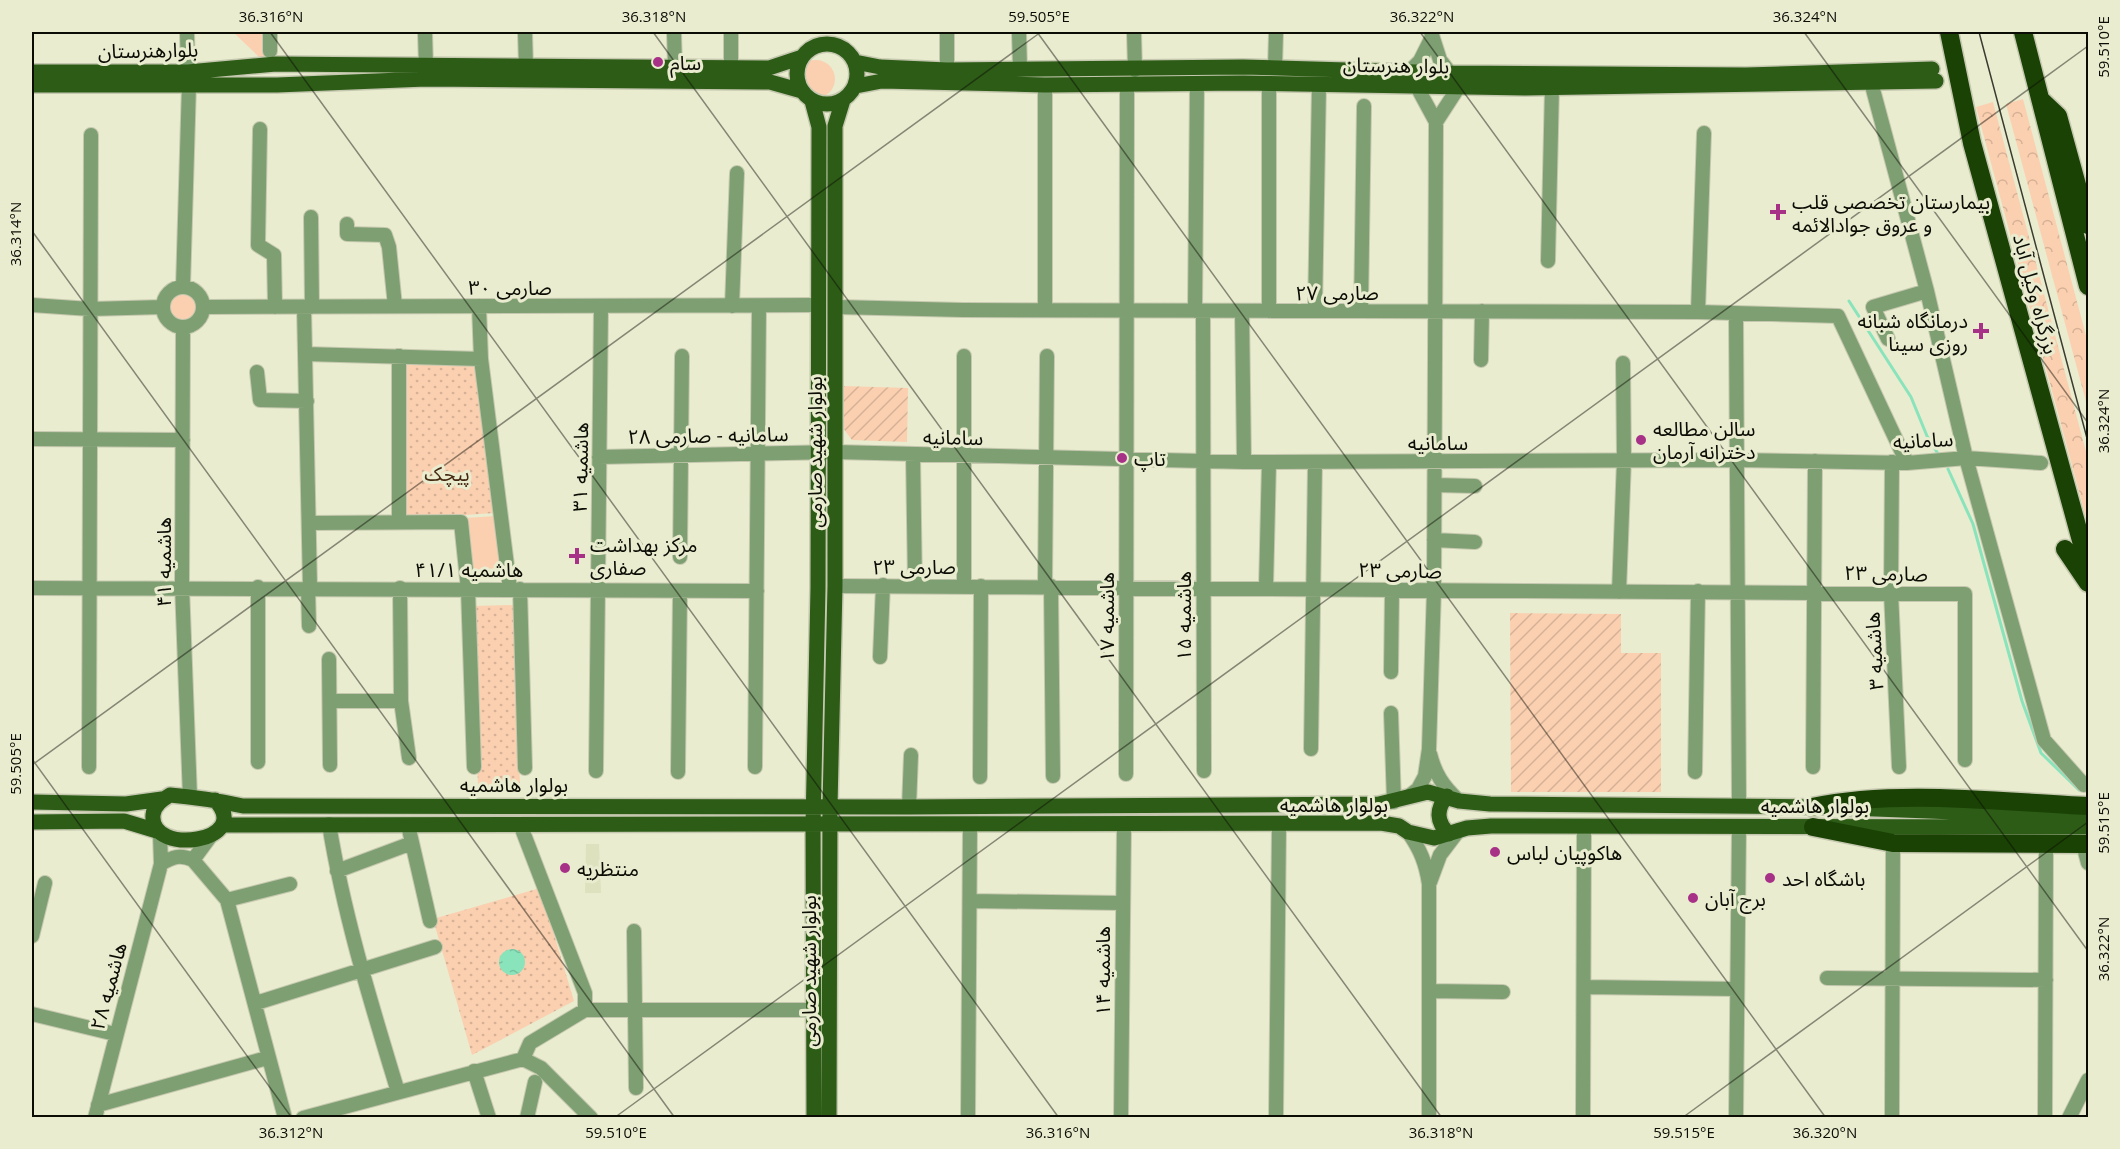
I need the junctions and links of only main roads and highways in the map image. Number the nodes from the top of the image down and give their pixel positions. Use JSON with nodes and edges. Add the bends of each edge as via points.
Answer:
{"nodes":[{"id":1,"x":816,"y":32,"type":"edge"},
{"id":2,"x":839,"y":32,"type":"edge"},
{"id":3,"x":1949,"y":32,"type":"edge"},
{"id":4,"x":2023,"y":32,"type":"edge"},
{"id":5,"x":843,"y":48,"type":"junction"},
{"id":6,"x":807,"y":53,"type":"junction"},
{"id":7,"x":273,"y":57,"type":"junction"},
{"id":8,"x":855,"y":62,"type":"junction"},
{"id":9,"x":1243,"y":68,"type":"junction"},
{"id":10,"x":32,"y":72,"type":"edge"},
{"id":11,"x":188,"y":79,"type":"junction"},
{"id":12,"x":1413,"y":79,"type":"junction"},
{"id":13,"x":1525,"y":80,"type":"junction"},
{"id":14,"x":1243,"y":83,"type":"junction"},
{"id":15,"x":32,"y":85,"type":"edge"},
{"id":16,"x":277,"y":85,"type":"junction"},
{"id":17,"x":856,"y":86,"type":"junction"},
{"id":18,"x":807,"y":96,"type":"junction"},
{"id":19,"x":2040,"y":99,"type":"junction"},
{"id":20,"x":843,"y":100,"type":"junction"},
{"id":21,"x":2085,"y":201,"type":"edge"},
{"id":22,"x":1991,"y":214,"type":"junction"},
{"id":23,"x":2088,"y":225,"type":"edge"},
{"id":24,"x":1983,"y":243,"type":"dead end"},
{"id":25,"x":2088,"y":286,"type":"edge"},
{"id":26,"x":2008,"y":328,"type":"dead end"},
{"id":27,"x":2034,"y":368,"type":"junction"},
{"id":28,"x":2065,"y":549,"type":"dead end"},
{"id":29,"x":2088,"y":566,"type":"edge"},
{"id":30,"x":2088,"y":583,"type":"edge"},
{"id":31,"x":1453,"y":798,"type":"junction"},
{"id":32,"x":162,"y":800,"type":"junction"},
{"id":33,"x":215,"y":800,"type":"junction"},
{"id":34,"x":32,"y":802,"type":"edge"},
{"id":35,"x":504,"y":804,"type":"junction"},
{"id":36,"x":1178,"y":805,"type":"junction"},
{"id":37,"x":814,"y":806,"type":"junction"},
{"id":38,"x":830,"y":806,"type":"junction"},
{"id":39,"x":2088,"y":806,"type":"edge"},
{"id":40,"x":1812,"y":807,"type":"junction"},
{"id":41,"x":2088,"y":817,"type":"edge"},
{"id":42,"x":2012,"y":820,"type":"junction"},
{"id":43,"x":32,"y":822,"type":"edge"},
{"id":44,"x":223,"y":825,"type":"junction"},
{"id":45,"x":504,"y":825,"type":"junction"},
{"id":46,"x":813,"y":825,"type":"junction"},
{"id":47,"x":830,"y":825,"type":"junction"},
{"id":48,"x":1178,"y":825,"type":"junction"},
{"id":49,"x":1814,"y":827,"type":"junction"},
{"id":50,"x":158,"y":832,"type":"junction"},
{"id":51,"x":1454,"y":832,"type":"junction"},
{"id":52,"x":2087,"y":838,"type":"edge"},
{"id":53,"x":821,"y":1084,"type":"junction"},
{"id":54,"x":814,"y":1118,"type":"edge"},
{"id":55,"x":829,"y":1118,"type":"edge"}],
"edges":[{"from":1,"to":6,"type":"main road"},
{"from":2,"to":5,"type":"main road"},
{"from":3,"to":22,"type":"highway","name":"بزرگراه وکیل آباد"},
{"from":4,"to":19,"type":"highway"},
{"from":5,"to":6,"type":"main road","via":[[828,44]]},
{"from":5,"to":8,"type":"main road"},
{"from":6,"to":7,"type":"main road","name":"بلوارهنرستان","via":[[769,68],[426,67]]},
{"from":6,"to":18,"type":"main road","via":[[797,74]]},
{"from":7,"to":11,"type":"main road","name":"بلوارهنرستان"},
{"from":7,"to":16,"type":"main road"},
{"from":8,"to":9,"type":"main road","name":"بلوار هنرستان","via":[[947,70]]},
{"from":8,"to":17,"type":"main road"},
{"from":9,"to":12,"type":"main road","name":"بلوار هنرستان"},
{"from":9,"to":14,"type":"main road"},
{"from":10,"to":11,"type":"main road","name":"بلوارهنرستان"},
{"from":11,"to":15,"type":"main road","name":"بلوارهنرستان"},
{"from":11,"to":16,"type":"main road","name":"بلوارهنرستان"},
{"from":12,"to":13,"type":"main road","name":"بلوار هنرستان","via":[[1450,74]]},
{"from":12,"to":13,"type":"main road","name":"بلوار هنرستان","via":[[1458,88]]},
{"from":12,"to":14,"type":"main road","name":"بلوار هنرستان","via":[[1318,85]]},
{"from":13,"to":13,"type":"main road","name":"بلوار هنرستان","via":[[1552,87],[1871,82],[1934,75]]},
{"from":14,"to":17,"type":"main road","name":"بلوار هنرستان","via":[[1045,85],[882,81]]},
{"from":16,"to":18,"type":"main road","name":"بلوارهنرستان","via":[[426,79],[770,82]]},
{"from":17,"to":20,"type":"main road"},
{"from":18,"to":20,"type":"main road","via":[[828,105]]},
{"from":18,"to":37,"type":"main road","name":"بولوار شهید صارمی","via":[[819,127]]},
{"from":19,"to":21,"type":"highway","via":[[2058,116]]},
{"from":19,"to":25,"type":"highway"},
{"from":20,"to":38,"type":"main road","name":"بولوار شهید صارمی","via":[[835,126],[835,586]]},
{"from":21,"to":23,"type":"highway"},
{"from":22,"to":24,"type":"highway"},
{"from":22,"to":27,"type":"highway","name":"بزرگراه وکیل آباد"},
{"from":26,"to":27,"type":"highway"},
{"from":27,"to":29,"type":"highway","name":"بزرگراه وکیل آباد"},
{"from":28,"to":30,"type":"highway"},
{"from":31,"to":36,"type":"main road","name":"بولوار هاشمیه","via":[[1428,792],[1401,800]]},
{"from":31,"to":40,"type":"main road","name":"بولوار هاشمیه","via":[[1490,804]]},
{"from":31,"to":51,"type":"main road","via":[[1439,811],[1439,819]]},
{"from":32,"to":33,"type":"main road","via":[[170,795]]},
{"from":32,"to":34,"type":"main road","via":[[126,804]]},
{"from":32,"to":50,"type":"main road","via":[[153,816]]},
{"from":33,"to":35,"type":"main road","name":"بولوار هاشمیه","via":[[252,806]]},
{"from":33,"to":44,"type":"main road","via":[[221,807]]},
{"from":35,"to":37,"type":"main road","name":"بولوار هاشمیه"},
{"from":35,"to":45,"type":"main road"},
{"from":36,"to":38,"type":"main road","name":"بولوار هاشمیه"},
{"from":36,"to":48,"type":"main road"},
{"from":37,"to":38,"type":"main road","name":"بولوار هاشمیه"},
{"from":37,"to":46,"type":"main road","name":"بولوار شهید صارمی"},
{"from":38,"to":47,"type":"main road","name":"بولوار شهید صارمی"},
{"from":39,"to":40,"type":"highway","via":[[1849,799]]},
{"from":40,"to":42,"type":"main road","name":"بولوار هاشمیه"},
{"from":41,"to":42,"type":"main road"},
{"from":42,"to":49,"type":"main road","name":"بولوار هاشمیه"},
{"from":42,"to":52,"type":"main road"},
{"from":43,"to":50,"type":"main road","via":[[124,821]]},
{"from":44,"to":45,"type":"main road","name":"بولوار هاشمیه"},
{"from":44,"to":50,"type":"main road","via":[[210,837],[168,840]]},
{"from":45,"to":46,"type":"main road","name":"بولوار هاشمیه"},
{"from":46,"to":47,"type":"main road","name":"بولوار هاشمیه"},
{"from":46,"to":53,"type":"main road","name":"بولوار شهید صارمی","via":[[813,1010]]},
{"from":47,"to":48,"type":"main road","name":"بولوار هاشمیه"},
{"from":47,"to":53,"type":"main road","name":"بولوار شهید صارمی"},
{"from":48,"to":51,"type":"main road","name":"بولوار هاشمیه","via":[[1381,823],[1434,838]]},
{"from":49,"to":51,"type":"main road","name":"بولوار هاشمیه","via":[[1491,825]]},
{"from":49,"to":52,"type":"highway","via":[[1893,843],[2046,843]]},
{"from":53,"to":54,"type":"main road","name":"بولوار شهید صارمی"},
{"from":53,"to":55,"type":"main road","name":"بولوار شهید صارمی"}]}
